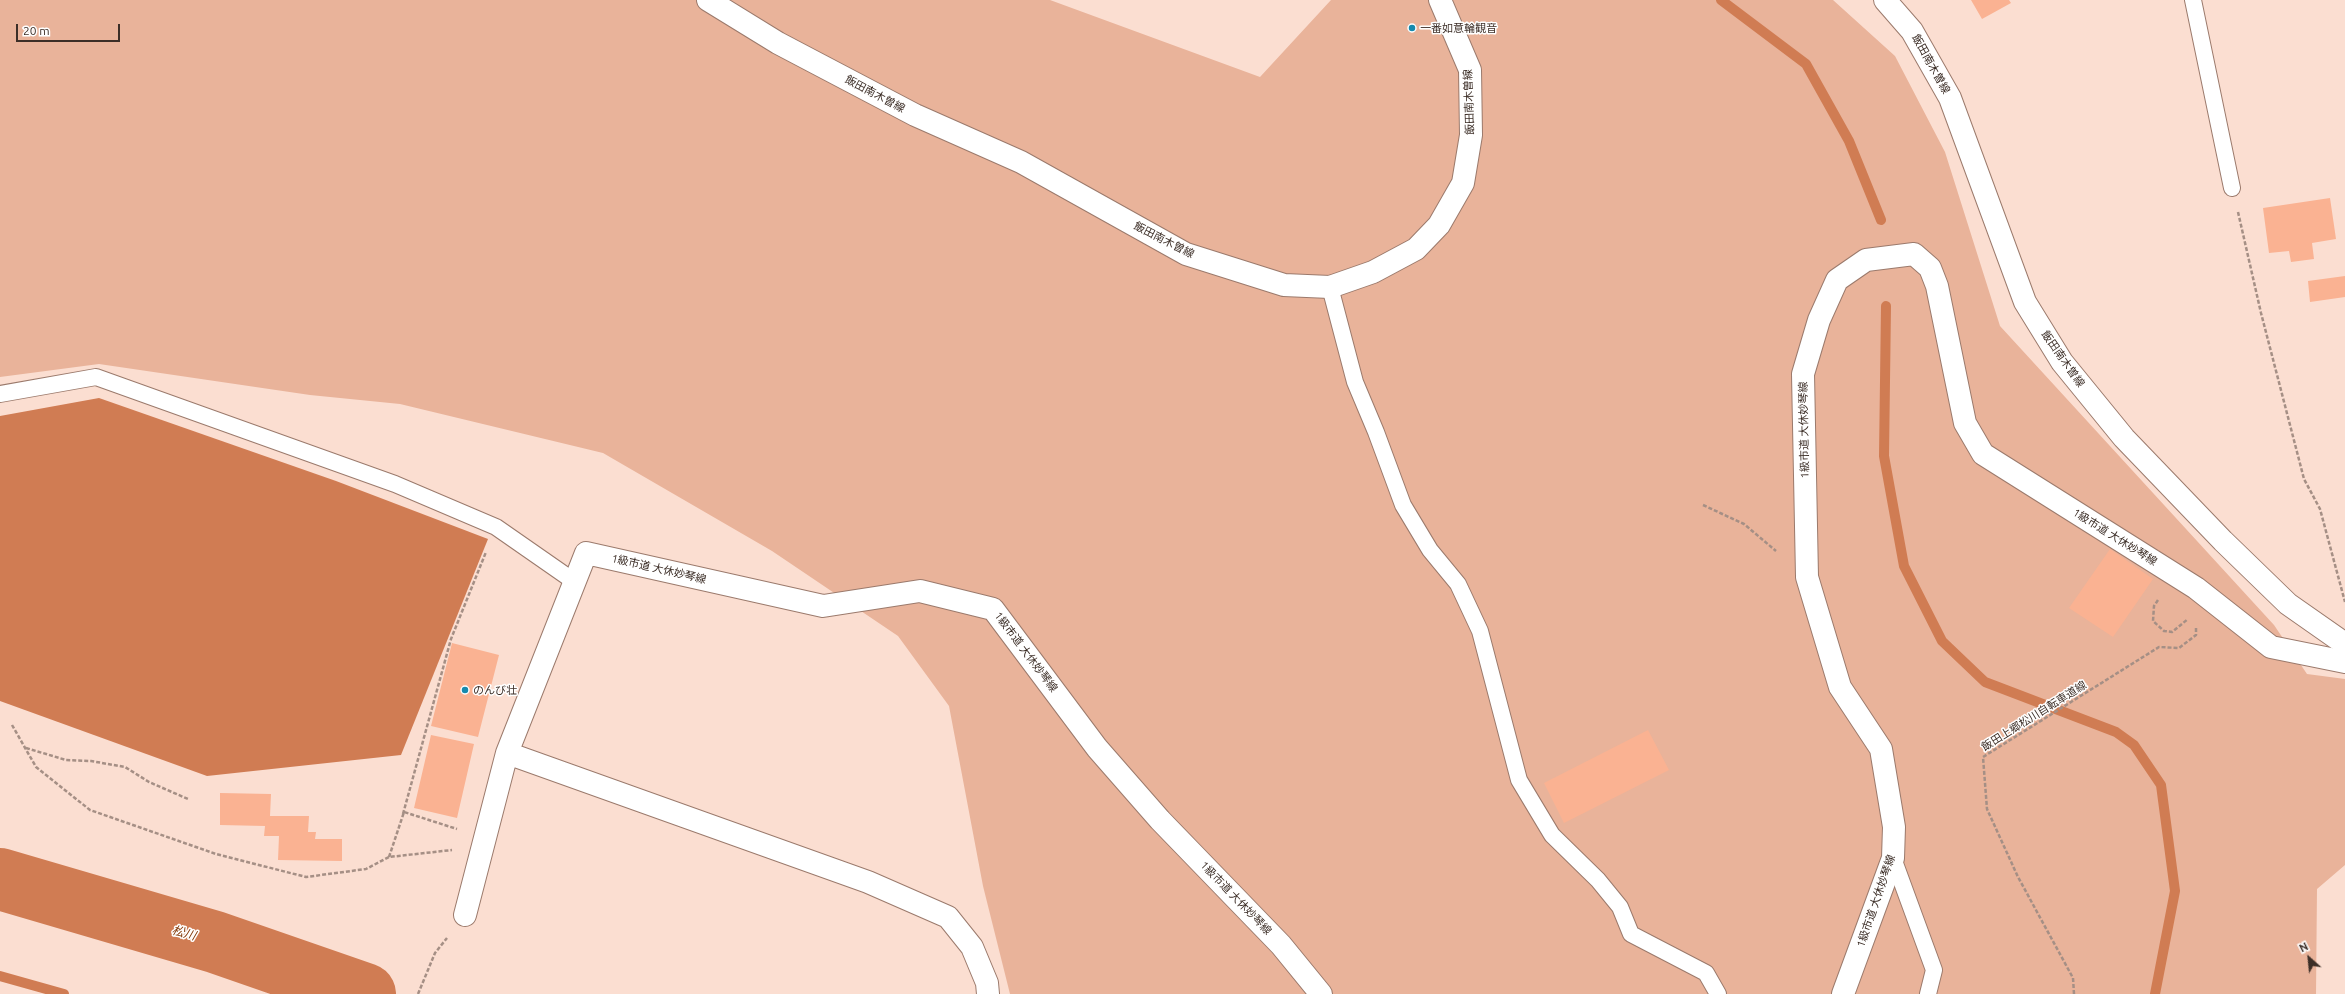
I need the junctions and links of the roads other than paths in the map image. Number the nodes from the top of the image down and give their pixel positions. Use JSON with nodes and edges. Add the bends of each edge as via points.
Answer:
{"nodes":[{"id":1,"x":708,"y":0,"type":"edge"},
{"id":2,"x":1440,"y":0,"type":"edge"},
{"id":3,"x":1885,"y":0,"type":"edge"},
{"id":4,"x":2193,"y":0,"type":"edge"},
{"id":5,"x":2232,"y":188,"type":"road end"},
{"id":6,"x":1330,"y":287,"type":"junction"},
{"id":7,"x":0,"y":394,"type":"edge"},
{"id":8,"x":575,"y":582,"type":"junction"},
{"id":9,"x":2345,"y":644,"type":"edge"},
{"id":10,"x":2345,"y":662,"type":"edge"},
{"id":11,"x":507,"y":753,"type":"junction"},
{"id":12,"x":1893,"y":858,"type":"junction"},
{"id":13,"x":465,"y":915,"type":"dead end"},
{"id":14,"x":988,"y":994,"type":"edge"},
{"id":15,"x":1321,"y":994,"type":"edge"},
{"id":16,"x":1718,"y":994,"type":"edge"},
{"id":17,"x":1844,"y":994,"type":"edge"},
{"id":18,"x":1928,"y":994,"type":"edge"}],
"edges":[{"from":1,"to":6,"type":"street","name":"飯田南木曽線","via":[[778,43],[915,115],[1020,162],[1186,254],[1284,285]]},
{"from":2,"to":6,"type":"street","name":"飯田南木曽線","via":[[1470,70],[1471,135],[1463,183],[1439,225],[1416,249],[1373,272]]},
{"from":3,"to":9,"type":"street","name":"飯田南木曽線","via":[[1912,31],[1950,98],[2025,302],[2062,362],[2124,438],[2222,541],[2288,604]]},
{"from":4,"to":5,"type":"lane"},
{"from":6,"to":16,"type":"lane","via":[[1355,382],[1403,505],[1430,550],[1458,584],[1480,631],[1518,780],[1552,835],[1598,880],[1620,907],[1631,934],[1706,973]]},
{"from":7,"to":8,"type":"lane","via":[[96,377],[395,484],[496,527]]},
{"from":8,"to":11,"type":"street","name":"1級市道 大休妙琴線"},
{"from":8,"to":15,"type":"street","name":"1級市道 大休妙琴線","via":[[586,553],[823,606],[920,591],[994,609],[1097,748],[1160,820],[1281,945]]},
{"from":10,"to":12,"type":"street","name":"1級市道 大休妙琴線","via":[[2271,647],[2196,588],[1983,454],[1966,423],[1937,286],[1930,268],[1914,254],[1866,260],[1837,280],[1819,320],[1803,374],[1807,577],[1840,687],[1881,749],[1894,827]]},
{"from":11,"to":13,"type":"street","name":"1級市道 大休妙琴線"},
{"from":11,"to":14,"type":"street","via":[[868,882],[948,917],[972,947]]},
{"from":12,"to":17,"type":"street","name":"1級市道 大休妙琴線"},
{"from":12,"to":18,"type":"lane","via":[[1934,970]]}]}
